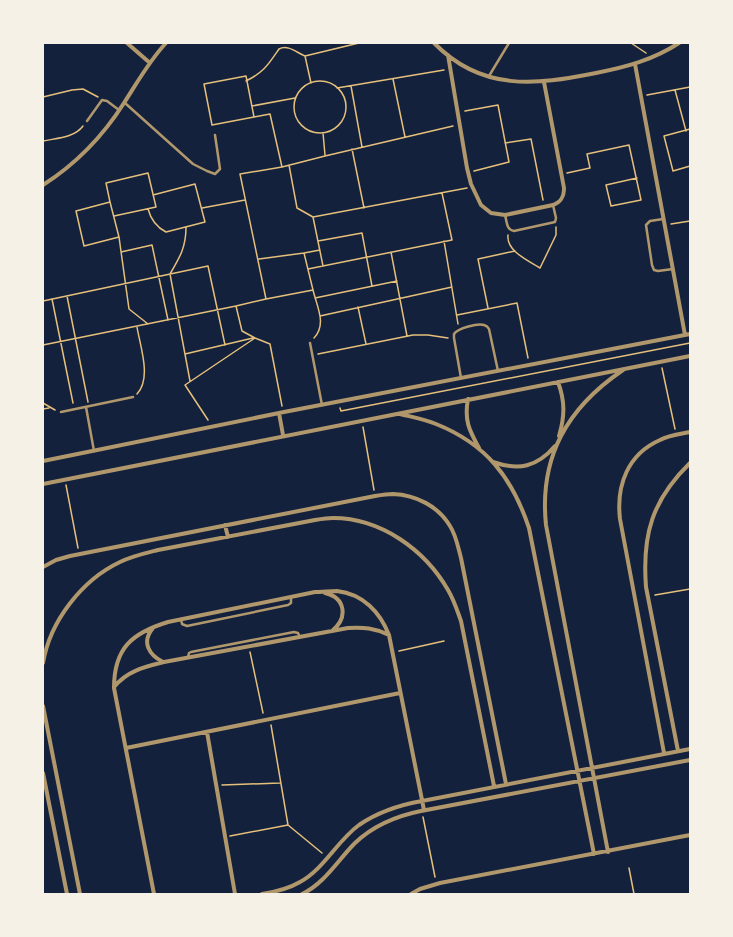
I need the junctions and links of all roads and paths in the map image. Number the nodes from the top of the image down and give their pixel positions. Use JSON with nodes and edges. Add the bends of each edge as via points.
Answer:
{"nodes":[{"id":1,"x":127,"y":43,"type":"edge"},
{"id":2,"x":166,"y":43,"type":"edge"},
{"id":3,"x":359,"y":43,"type":"edge"},
{"id":4,"x":434,"y":43,"type":"edge"},
{"id":5,"x":509,"y":43,"type":"edge"},
{"id":6,"x":631,"y":43,"type":"edge"},
{"id":7,"x":679,"y":43,"type":"edge"},
{"id":8,"x":448,"y":55,"type":"junction"},
{"id":9,"x":305,"y":56,"type":"junction"},
{"id":10,"x":652,"y":58,"type":"junction"},
{"id":11,"x":150,"y":63,"type":"junction"},
{"id":12,"x":636,"y":64,"type":"junction"},
{"id":13,"x":450,"y":69,"type":"junction"},
{"id":14,"x":489,"y":76,"type":"junction"},
{"id":15,"x":393,"y":79,"type":"junction"},
{"id":16,"x":246,"y":81,"type":"junction"},
{"id":17,"x":544,"y":82,"type":"junction"},
{"id":18,"x":311,"y":83,"type":"junction"},
{"id":19,"x":351,"y":86,"type":"junction"},
{"id":20,"x":690,"y":87,"type":"edge"},
{"id":21,"x":337,"y":88,"type":"junction"},
{"id":22,"x":675,"y":90,"type":"junction"},
{"id":23,"x":641,"y":96,"type":"junction"},
{"id":24,"x":43,"y":98,"type":"edge"},
{"id":25,"x":296,"y":98,"type":"junction"},
{"id":26,"x":104,"y":100,"type":"junction"},
{"id":27,"x":124,"y":102,"type":"junction"},
{"id":28,"x":252,"y":106,"type":"junction"},
{"id":29,"x":119,"y":110,"type":"junction"},
{"id":30,"x":457,"y":112,"type":"junction"},
{"id":31,"x":254,"y":117,"type":"junction"},
{"id":32,"x":87,"y":121,"type":"joint"},
{"id":33,"x":459,"y":124,"type":"junction"},
{"id":34,"x":690,"y":129,"type":"edge"},
{"id":35,"x":686,"y":130,"type":"junction"},
{"id":36,"x":323,"y":133,"type":"junction"},
{"id":37,"x":215,"y":136,"type":"dead end"},
{"id":38,"x":405,"y":137,"type":"junction"},
{"id":39,"x":43,"y":140,"type":"edge"},
{"id":40,"x":505,"y":143,"type":"junction"},
{"id":41,"x":362,"y":147,"type":"junction"},
{"id":42,"x":352,"y":149,"type":"junction"},
{"id":43,"x":325,"y":156,"type":"junction"},
{"id":44,"x":289,"y":165,"type":"junction"},
{"id":45,"x":690,"y":166,"type":"edge"},
{"id":46,"x":282,"y":167,"type":"junction"},
{"id":47,"x":468,"y":172,"type":"junction"},
{"id":48,"x":561,"y":174,"type":"junction"},
{"id":49,"x":636,"y":178,"type":"junction"},
{"id":50,"x":43,"y":185,"type":"edge"},
{"id":51,"x":472,"y":187,"type":"junction"},
{"id":52,"x":442,"y":193,"type":"junction"},
{"id":53,"x":153,"y":195,"type":"junction"},
{"id":54,"x":245,"y":200,"type":"junction"},
{"id":55,"x":110,"y":202,"type":"junction"},
{"id":56,"x":553,"y":205,"type":"junction"},
{"id":57,"x":544,"y":207,"type":"junction"},
{"id":58,"x":202,"y":208,"type":"junction"},
{"id":59,"x":364,"y":208,"type":"junction"},
{"id":60,"x":148,"y":209,"type":"junction"},
{"id":61,"x":505,"y":215,"type":"junction"},
{"id":62,"x":114,"y":216,"type":"junction"},
{"id":63,"x":313,"y":217,"type":"junction"},
{"id":64,"x":664,"y":219,"type":"junction"},
{"id":65,"x":556,"y":221,"type":"junction"},
{"id":66,"x":690,"y":221,"type":"edge"},
{"id":67,"x":665,"y":226,"type":"junction"},
{"id":68,"x":186,"y":227,"type":"junction"},
{"id":69,"x":510,"y":231,"type":"junction"},
{"id":70,"x":119,"y":237,"type":"junction"},
{"id":71,"x":318,"y":241,"type":"junction"},
{"id":72,"x":444,"y":241,"type":"junction"},
{"id":73,"x":320,"y":250,"type":"junction"},
{"id":74,"x":515,"y":251,"type":"junction"},
{"id":75,"x":121,"y":252,"type":"junction"},
{"id":76,"x":391,"y":252,"type":"junction"},
{"id":77,"x":304,"y":253,"type":"junction"},
{"id":78,"x":366,"y":257,"type":"junction"},
{"id":79,"x":258,"y":259,"type":"junction"},
{"id":80,"x":323,"y":266,"type":"junction"},
{"id":81,"x":308,"y":269,"type":"junction"},
{"id":82,"x":673,"y":269,"type":"junction"},
{"id":83,"x":170,"y":274,"type":"junction"},
{"id":84,"x":160,"y":276,"type":"junction"},
{"id":85,"x":397,"y":281,"type":"junction"},
{"id":86,"x":126,"y":283,"type":"junction"},
{"id":87,"x":372,"y":286,"type":"junction"},
{"id":88,"x":452,"y":287,"type":"junction"},
{"id":89,"x":313,"y":290,"type":"junction"},
{"id":90,"x":67,"y":296,"type":"junction"},
{"id":91,"x":315,"y":298,"type":"junction"},
{"id":92,"x":400,"y":298,"type":"junction"},
{"id":93,"x":52,"y":299,"type":"junction"},
{"id":94,"x":266,"y":299,"type":"junction"},
{"id":95,"x":43,"y":301,"type":"edge"},
{"id":96,"x":236,"y":306,"type":"junction"},
{"id":97,"x":358,"y":307,"type":"junction"},
{"id":98,"x":488,"y":309,"type":"junction"},
{"id":99,"x":218,"y":310,"type":"junction"},
{"id":100,"x":456,"y":315,"type":"junction"},
{"id":101,"x":320,"y":316,"type":"junction"},
{"id":102,"x":178,"y":318,"type":"junction"},
{"id":103,"x":168,"y":320,"type":"junction"},
{"id":104,"x":148,"y":324,"type":"junction"},
{"id":105,"x":137,"y":327,"type":"junction"},
{"id":106,"x":459,"y":329,"type":"junction"},
{"id":107,"x":688,"y":335,"type":"edge"},
{"id":108,"x":407,"y":336,"type":"junction"},
{"id":109,"x":255,"y":338,"type":"junction"},
{"id":110,"x":454,"y":338,"type":"junction"},
{"id":111,"x":76,"y":339,"type":"junction"},
{"id":112,"x":61,"y":342,"type":"junction"},
{"id":113,"x":310,"y":343,"type":"joint"},
{"id":114,"x":366,"y":344,"type":"junction"},
{"id":115,"x":690,"y":344,"type":"edge"},
{"id":116,"x":43,"y":345,"type":"edge"},
{"id":117,"x":225,"y":345,"type":"junction"},
{"id":118,"x":185,"y":354,"type":"junction"},
{"id":119,"x":312,"y":355,"type":"junction"},
{"id":120,"x":690,"y":356,"type":"edge"},
{"id":121,"x":661,"y":362,"type":"junction"},
{"id":122,"x":529,"y":365,"type":"junction"},
{"id":123,"x":625,"y":368,"type":"junction"},
{"id":124,"x":498,"y":371,"type":"junction"},
{"id":125,"x":461,"y":378,"type":"junction"},
{"id":126,"x":190,"y":381,"type":"junction"},
{"id":127,"x":558,"y":382,"type":"junction"},
{"id":128,"x":134,"y":397,"type":"joint"},
{"id":129,"x":468,"y":399,"type":"junction"},
{"id":130,"x":339,"y":402,"type":"junction"},
{"id":131,"x":43,"y":403,"type":"edge"},
{"id":132,"x":322,"y":405,"type":"junction"},
{"id":133,"x":89,"y":406,"type":"junction"},
{"id":134,"x":50,"y":407,"type":"junction"},
{"id":135,"x":86,"y":407,"type":"junction"},
{"id":136,"x":43,"y":409,"type":"edge"},
{"id":137,"x":75,"y":409,"type":"junction"},
{"id":138,"x":61,"y":412,"type":"joint"},
{"id":139,"x":281,"y":413,"type":"junction"},
{"id":140,"x":398,"y":413,"type":"junction"},
{"id":141,"x":362,"y":420,"type":"junction"},
{"id":142,"x":212,"y":427,"type":"junction"},
{"id":143,"x":690,"y":432,"type":"edge"},
{"id":144,"x":677,"y":434,"type":"junction"},
{"id":145,"x":284,"y":435,"type":"junction"},
{"id":146,"x":556,"y":444,"type":"junction"},
{"id":147,"x":480,"y":449,"type":"junction"},
{"id":148,"x":94,"y":451,"type":"junction"},
{"id":149,"x":43,"y":461,"type":"edge"},
{"id":150,"x":493,"y":461,"type":"junction"},
{"id":151,"x":690,"y":463,"type":"edge"},
{"id":152,"x":65,"y":479,"type":"junction"},
{"id":153,"x":43,"y":484,"type":"edge"},
{"id":154,"x":375,"y":496,"type":"junction"},
{"id":155,"x":225,"y":525,"type":"junction"},
{"id":156,"x":228,"y":536,"type":"junction"},
{"id":157,"x":79,"y":554,"type":"junction"},
{"id":158,"x":43,"y":567,"type":"edge"},
{"id":159,"x":690,"y":588,"type":"edge"},
{"id":160,"x":315,"y":592,"type":"junction"},
{"id":161,"x":648,"y":596,"type":"junction"},
{"id":162,"x":291,"y":597,"type":"junction"},
{"id":163,"x":181,"y":619,"type":"junction"},
{"id":164,"x":154,"y":626,"type":"junction"},
{"id":165,"x":332,"y":631,"type":"junction"},
{"id":166,"x":389,"y":635,"type":"junction"},
{"id":167,"x":300,"y":637,"type":"junction"},
{"id":168,"x":444,"y":641,"type":"dead end"},
{"id":169,"x":249,"y":646,"type":"junction"},
{"id":170,"x":392,"y":652,"type":"junction"},
{"id":171,"x":188,"y":658,"type":"junction"},
{"id":172,"x":164,"y":662,"type":"junction"},
{"id":173,"x":43,"y":663,"type":"edge"},
{"id":174,"x":114,"y":688,"type":"junction"},
{"id":175,"x":400,"y":693,"type":"junction"},
{"id":176,"x":43,"y":706,"type":"edge"},
{"id":177,"x":270,"y":719,"type":"junction"},
{"id":178,"x":264,"y":720,"type":"junction"},
{"id":179,"x":207,"y":732,"type":"junction"},
{"id":180,"x":126,"y":748,"type":"junction"},
{"id":181,"x":690,"y":749,"type":"edge"},
{"id":182,"x":678,"y":751,"type":"junction"},
{"id":183,"x":664,"y":754,"type":"junction"},
{"id":184,"x":690,"y":760,"type":"edge"},
{"id":185,"x":592,"y":768,"type":"junction"},
{"id":186,"x":577,"y":771,"type":"junction"},
{"id":187,"x":43,"y":774,"type":"edge"},
{"id":188,"x":594,"y":778,"type":"junction"},
{"id":189,"x":579,"y":781,"type":"junction"},
{"id":190,"x":280,"y":783,"type":"junction"},
{"id":191,"x":506,"y":784,"type":"junction"},
{"id":192,"x":216,"y":785,"type":"junction"},
{"id":193,"x":494,"y":786,"type":"junction"},
{"id":194,"x":422,"y":801,"type":"junction"},
{"id":195,"x":423,"y":810,"type":"junction"},
{"id":196,"x":288,"y":825,"type":"junction"},
{"id":197,"x":690,"y":835,"type":"edge"},
{"id":198,"x":225,"y":837,"type":"junction"},
{"id":199,"x":608,"y":852,"type":"junction"},
{"id":200,"x":594,"y":854,"type":"junction"},
{"id":201,"x":327,"y":858,"type":"junction"},
{"id":202,"x":629,"y":868,"type":"dead end"},
{"id":203,"x":437,"y":884,"type":"junction"},
{"id":204,"x":67,"y":894,"type":"edge"},
{"id":205,"x":80,"y":894,"type":"edge"},
{"id":206,"x":154,"y":894,"type":"edge"},
{"id":207,"x":235,"y":894,"type":"edge"},
{"id":208,"x":262,"y":894,"type":"edge"},
{"id":209,"x":302,"y":894,"type":"edge"},
{"id":210,"x":411,"y":894,"type":"edge"},
{"id":211,"x":634,"y":894,"type":"edge"}],
"edges":[{"from":1,"to":11,"type":"street"},
{"from":2,"to":11,"type":"street"},
{"from":3,"to":9,"type":"path"},
{"from":4,"to":8,"type":"street"},
{"from":5,"to":14,"type":"lane"},
{"from":6,"to":10,"type":"path"},
{"from":7,"to":10,"type":"street"},
{"from":8,"to":13,"type":"street"},
{"from":8,"to":14,"type":"street","via":[[474,71]]},
{"from":9,"to":16,"type":"path","via":[[286,46],[282,47],[265,69]]},
{"from":9,"to":18,"type":"path"},
{"from":10,"to":12,"type":"street"},
{"from":11,"to":27,"type":"street"},
{"from":12,"to":17,"type":"street"},
{"from":12,"to":23,"type":"street"},
{"from":13,"to":15,"type":"path"},
{"from":13,"to":30,"type":"street"},
{"from":14,"to":17,"type":"street","via":[[507,81]]},
{"from":15,"to":19,"type":"path"},
{"from":15,"to":38,"type":"path"},
{"from":16,"to":28,"type":"path"},
{"from":16,"to":31,"type":"path","via":[[246,76],[204,84],[212,125]]},
{"from":17,"to":48,"type":"street"},
{"from":18,"to":21,"type":"path","via":[[322,82]]},
{"from":18,"to":25,"type":"path","via":[[302,88]]},
{"from":19,"to":21,"type":"path"},
{"from":19,"to":41,"type":"path"},
{"from":20,"to":22,"type":"path"},
{"from":21,"to":36,"type":"path","via":[[345,104],[344,115],[338,125]]},
{"from":22,"to":23,"type":"path"},
{"from":22,"to":35,"type":"path"},
{"from":23,"to":64,"type":"street"},
{"from":24,"to":26,"type":"path","via":[[83,89]]},
{"from":25,"to":28,"type":"path"},
{"from":25,"to":36,"type":"path","via":[[295,115],[301,125],[311,132]]},
{"from":26,"to":29,"type":"lane"},
{"from":26,"to":32,"type":"lane"},
{"from":27,"to":29,"type":"street"},
{"from":27,"to":37,"type":"lane","via":[[192,164],[215,174],[220,169]]},
{"from":28,"to":31,"type":"path"},
{"from":29,"to":50,"type":"street","via":[[87,150]]},
{"from":30,"to":33,"type":"street"},
{"from":30,"to":40,"type":"path","via":[[498,105]]},
{"from":31,"to":46,"type":"path","via":[[270,114]]},
{"from":32,"to":39,"type":"path","via":[[73,135]]},
{"from":33,"to":38,"type":"path"},
{"from":33,"to":47,"type":"street"},
{"from":34,"to":35,"type":"path"},
{"from":35,"to":45,"type":"path","via":[[664,136],[673,171]]},
{"from":36,"to":43,"type":"path"},
{"from":38,"to":41,"type":"path"},
{"from":40,"to":47,"type":"path","via":[[508,162]]},
{"from":40,"to":57,"type":"path","via":[[531,139]]},
{"from":41,"to":42,"type":"path"},
{"from":42,"to":43,"type":"path"},
{"from":42,"to":59,"type":"path"},
{"from":43,"to":44,"type":"path"},
{"from":44,"to":46,"type":"path"},
{"from":44,"to":63,"type":"path","via":[[297,208]]},
{"from":46,"to":54,"type":"path","via":[[240,174]]},
{"from":47,"to":51,"type":"street"},
{"from":48,"to":49,"type":"path","via":[[590,168],[587,154],[629,145]]},
{"from":48,"to":56,"type":"street","via":[[563,197]]},
{"from":49,"to":49,"type":"path","via":[[641,200],[611,206],[606,185]]},
{"from":51,"to":52,"type":"path"},
{"from":51,"to":61,"type":"street","via":[[485,209],[491,213]]},
{"from":52,"to":59,"type":"path"},
{"from":52,"to":72,"type":"path","via":[[452,240]]},
{"from":53,"to":55,"type":"path","via":[[148,173],[106,182]]},
{"from":53,"to":58,"type":"path","via":[[195,184]]},
{"from":53,"to":60,"type":"path","via":[[156,207]]},
{"from":54,"to":58,"type":"path"},
{"from":54,"to":79,"type":"path"},
{"from":55,"to":62,"type":"path"},
{"from":55,"to":70,"type":"path","via":[[76,211],[84,246]]},
{"from":56,"to":57,"type":"street"},
{"from":56,"to":65,"type":"lane"},
{"from":57,"to":61,"type":"street"},
{"from":58,"to":68,"type":"path","via":[[205,222]]},
{"from":59,"to":63,"type":"path"},
{"from":60,"to":62,"type":"path"},
{"from":60,"to":68,"type":"path","via":[[156,225],[166,232]]},
{"from":61,"to":69,"type":"lane"},
{"from":62,"to":70,"type":"path"},
{"from":63,"to":71,"type":"path"},
{"from":64,"to":67,"type":"street"},
{"from":64,"to":82,"type":"lane","via":[[650,221],[646,225],[652,265],[656,271]]},
{"from":65,"to":69,"type":"lane"},
{"from":65,"to":74,"type":"path","via":[[556,235],[540,268]]},
{"from":66,"to":67,"type":"path"},
{"from":67,"to":82,"type":"street"},
{"from":68,"to":83,"type":"path","via":[[184,247]]},
{"from":69,"to":74,"type":"path","via":[[508,242]]},
{"from":70,"to":75,"type":"path"},
{"from":71,"to":73,"type":"path"},
{"from":71,"to":78,"type":"path","via":[[362,233]]},
{"from":72,"to":76,"type":"path"},
{"from":72,"to":88,"type":"path"},
{"from":73,"to":77,"type":"path"},
{"from":73,"to":80,"type":"path"},
{"from":74,"to":98,"type":"path","via":[[478,259]]},
{"from":75,"to":84,"type":"path","via":[[152,245]]},
{"from":75,"to":86,"type":"path"},
{"from":76,"to":78,"type":"path"},
{"from":76,"to":85,"type":"path"},
{"from":77,"to":79,"type":"path"},
{"from":77,"to":81,"type":"path"},
{"from":78,"to":80,"type":"path"},
{"from":78,"to":87,"type":"path"},
{"from":79,"to":94,"type":"path"},
{"from":80,"to":81,"type":"path"},
{"from":81,"to":89,"type":"path"},
{"from":82,"to":107,"type":"street"},
{"from":83,"to":84,"type":"path"},
{"from":83,"to":99,"type":"path","via":[[208,266]]},
{"from":83,"to":102,"type":"path"},
{"from":84,"to":86,"type":"path"},
{"from":84,"to":103,"type":"path"},
{"from":85,"to":87,"type":"path"},
{"from":85,"to":92,"type":"path"},
{"from":86,"to":90,"type":"path"},
{"from":86,"to":104,"type":"path","via":[[129,309]]},
{"from":87,"to":91,"type":"path"},
{"from":88,"to":92,"type":"path"},
{"from":88,"to":100,"type":"path"},
{"from":89,"to":91,"type":"path"},
{"from":89,"to":94,"type":"path"},
{"from":90,"to":93,"type":"path"},
{"from":90,"to":111,"type":"path"},
{"from":91,"to":101,"type":"path"},
{"from":92,"to":97,"type":"path"},
{"from":92,"to":108,"type":"path"},
{"from":93,"to":95,"type":"path"},
{"from":93,"to":112,"type":"path"},
{"from":94,"to":96,"type":"path"},
{"from":96,"to":99,"type":"path"},
{"from":96,"to":109,"type":"path","via":[[242,330]]},
{"from":97,"to":101,"type":"path"},
{"from":97,"to":114,"type":"path"},
{"from":98,"to":100,"type":"path"},
{"from":98,"to":122,"type":"path","via":[[517,303]]},
{"from":99,"to":102,"type":"path"},
{"from":99,"to":117,"type":"path"},
{"from":100,"to":106,"type":"path"},
{"from":101,"to":113,"type":"path","via":[[320,329]]},
{"from":102,"to":103,"type":"path"},
{"from":102,"to":118,"type":"path"},
{"from":103,"to":104,"type":"path"},
{"from":104,"to":105,"type":"path"},
{"from":105,"to":111,"type":"path"},
{"from":105,"to":128,"type":"path","via":[[146,375],[140,391]]},
{"from":106,"to":110,"type":"lane"},
{"from":106,"to":124,"type":"lane","via":[[483,325],[488,327]]},
{"from":107,"to":122,"type":"street"},
{"from":108,"to":110,"type":"path","via":[[421,334]]},
{"from":108,"to":114,"type":"path"},
{"from":109,"to":117,"type":"path"},
{"from":109,"to":126,"type":"path"},
{"from":109,"to":139,"type":"path","via":[[270,344]]},
{"from":110,"to":125,"type":"lane"},
{"from":111,"to":112,"type":"path"},
{"from":111,"to":133,"type":"path"},
{"from":112,"to":116,"type":"path"},
{"from":112,"to":137,"type":"path"},
{"from":113,"to":119,"type":"lane"},
{"from":114,"to":119,"type":"path"},
{"from":115,"to":130,"type":"path","via":[[341,411]]},
{"from":117,"to":118,"type":"path"},
{"from":118,"to":126,"type":"path"},
{"from":119,"to":132,"type":"lane"},
{"from":120,"to":121,"type":"street"},
{"from":121,"to":123,"type":"street"},
{"from":121,"to":144,"type":"path"},
{"from":122,"to":124,"type":"street"},
{"from":123,"to":127,"type":"street"},
{"from":123,"to":146,"type":"street","via":[[585,401]]},
{"from":124,"to":125,"type":"street"},
{"from":125,"to":130,"type":"street"},
{"from":126,"to":142,"type":"path","via":[[185,385]]},
{"from":127,"to":129,"type":"street"},
{"from":127,"to":146,"type":"street","via":[[562,392],[564,415]]},
{"from":128,"to":133,"type":"lane"},
{"from":129,"to":140,"type":"street"},
{"from":129,"to":147,"type":"street","via":[[468,428]]},
{"from":130,"to":132,"type":"street"},
{"from":131,"to":134,"type":"path"},
{"from":132,"to":139,"type":"street"},
{"from":133,"to":135,"type":"lane"},
{"from":134,"to":136,"type":"path"},
{"from":134,"to":138,"type":"path"},
{"from":135,"to":137,"type":"lane"},
{"from":135,"to":148,"type":"lane"},
{"from":137,"to":138,"type":"lane"},
{"from":139,"to":142,"type":"street"},
{"from":139,"to":145,"type":"street"},
{"from":140,"to":141,"type":"street"},
{"from":140,"to":147,"type":"street","via":[[434,423]]},
{"from":141,"to":145,"type":"street"},
{"from":141,"to":154,"type":"path"},
{"from":142,"to":148,"type":"street"},
{"from":143,"to":144,"type":"street"},
{"from":144,"to":183,"type":"street","via":[[661,439],[638,455],[624,478],[619,505]]},
{"from":145,"to":152,"type":"street"},
{"from":146,"to":150,"type":"street","via":[[549,453],[528,465],[504,466]]},
{"from":146,"to":185,"type":"street","via":[[545,491],[546,525]]},
{"from":147,"to":150,"type":"street"},
{"from":148,"to":149,"type":"street"},
{"from":150,"to":186,"type":"street","via":[[516,493],[529,528]]},
{"from":151,"to":161,"type":"street","via":[[676,476],[665,492],[649,528],[644,566]]},
{"from":152,"to":153,"type":"street"},
{"from":152,"to":157,"type":"path"},
{"from":154,"to":155,"type":"street"},
{"from":154,"to":191,"type":"street","via":[[409,496],[425,502],[439,512],[450,526],[461,558]]},
{"from":155,"to":156,"type":"street"},
{"from":155,"to":157,"type":"street"},
{"from":156,"to":173,"type":"street","via":[[138,555],[120,561],[105,571],[89,582],[64,612],[49,642]]},
{"from":156,"to":193,"type":"street","via":[[334,518],[377,527],[419,554],[448,589],[461,621]]},
{"from":157,"to":158,"type":"street","via":[[56,560]]},
{"from":159,"to":161,"type":"path"},
{"from":160,"to":162,"type":"street"},
{"from":160,"to":165,"type":"street","via":[[333,595],[340,601],[343,609],[342,618]]},
{"from":160,"to":166,"type":"street","via":[[336,591],[351,594],[364,601],[375,610]]},
{"from":161,"to":182,"type":"street"},
{"from":162,"to":163,"type":"street"},
{"from":162,"to":163,"type":"lane","via":[[292,602],[288,605],[203,623],[186,626],[182,624]]},
{"from":163,"to":164,"type":"street"},
{"from":164,"to":172,"type":"street","via":[[147,639],[148,646],[150,653]]},
{"from":164,"to":174,"type":"street","via":[[142,631],[123,650],[114,674]]},
{"from":165,"to":166,"type":"street","via":[[360,627],[379,630]]},
{"from":165,"to":167,"type":"street"},
{"from":166,"to":170,"type":"street"},
{"from":167,"to":169,"type":"street"},
{"from":167,"to":171,"type":"lane","via":[[294,632],[191,652]]},
{"from":168,"to":170,"type":"path"},
{"from":169,"to":171,"type":"street"},
{"from":169,"to":178,"type":"path"},
{"from":170,"to":175,"type":"street"},
{"from":171,"to":172,"type":"street"},
{"from":172,"to":174,"type":"street","via":[[132,672]]},
{"from":174,"to":180,"type":"street"},
{"from":175,"to":177,"type":"street"},
{"from":175,"to":194,"type":"street"},
{"from":176,"to":205,"type":"street"},
{"from":177,"to":178,"type":"street"},
{"from":177,"to":190,"type":"path"},
{"from":178,"to":179,"type":"street"},
{"from":179,"to":180,"type":"street"},
{"from":179,"to":192,"type":"street"},
{"from":180,"to":206,"type":"street"},
{"from":181,"to":182,"type":"street"},
{"from":182,"to":183,"type":"street"},
{"from":183,"to":185,"type":"street"},
{"from":184,"to":188,"type":"street"},
{"from":185,"to":186,"type":"street"},
{"from":185,"to":188,"type":"street"},
{"from":186,"to":189,"type":"street"},
{"from":186,"to":191,"type":"street"},
{"from":187,"to":204,"type":"street"},
{"from":188,"to":189,"type":"street"},
{"from":188,"to":199,"type":"street"},
{"from":189,"to":195,"type":"street"},
{"from":189,"to":200,"type":"street"},
{"from":190,"to":192,"type":"path"},
{"from":190,"to":196,"type":"path"},
{"from":191,"to":193,"type":"street"},
{"from":192,"to":198,"type":"street"},
{"from":193,"to":194,"type":"street"},
{"from":194,"to":195,"type":"street"},
{"from":194,"to":201,"type":"street","via":[[402,805],[372,817],[347,836]]},
{"from":195,"to":203,"type":"path"},
{"from":195,"to":209,"type":"street","via":[[391,819],[366,833],[317,884]]},
{"from":196,"to":198,"type":"path"},
{"from":196,"to":201,"type":"path"},
{"from":197,"to":199,"type":"street"},
{"from":198,"to":207,"type":"street"},
{"from":199,"to":200,"type":"street"},
{"from":200,"to":203,"type":"street"},
{"from":201,"to":208,"type":"street","via":[[301,882],[279,891]]},
{"from":202,"to":211,"type":"path"},
{"from":203,"to":210,"type":"street"}]}
